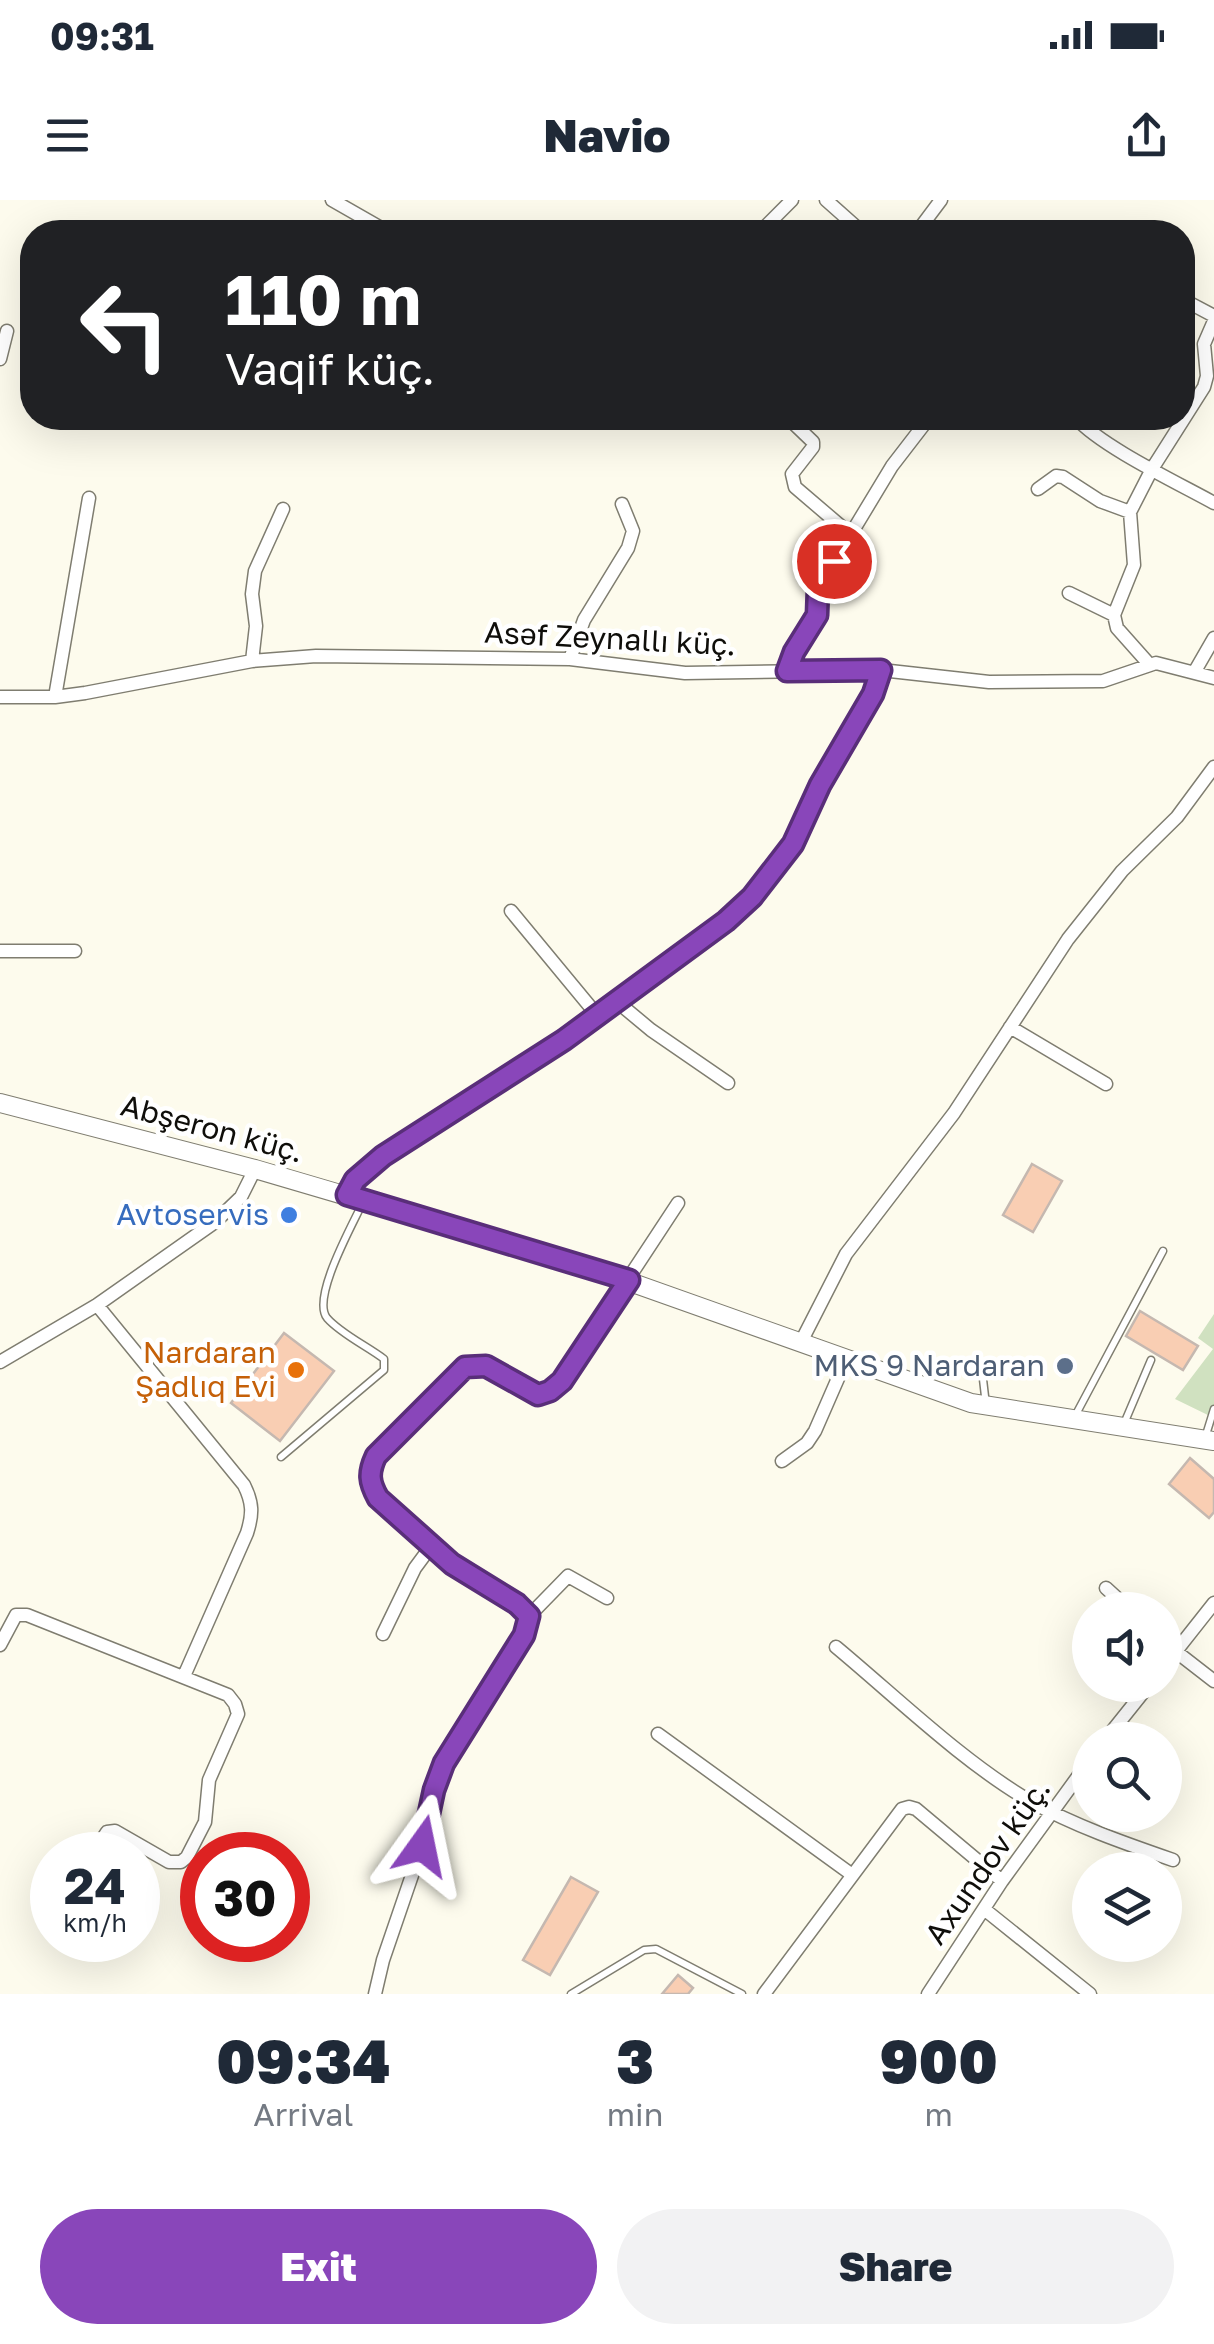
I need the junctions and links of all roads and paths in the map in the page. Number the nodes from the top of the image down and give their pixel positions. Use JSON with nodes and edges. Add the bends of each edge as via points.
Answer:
{"nodes":[{"id":1,"x":332,"y":200,"type":"edge"},
{"id":2,"x":792,"y":200,"type":"edge"},
{"id":3,"x":826,"y":200,"type":"edge"},
{"id":4,"x":367,"y":220,"type":"edge"},
{"id":5,"x":772,"y":220,"type":"edge"},
{"id":6,"x":848,"y":220,"type":"edge"},
{"id":7,"x":1214,"y":318,"type":"edge"},
{"id":8,"x":7,"y":331,"type":"dead end"},
{"id":9,"x":0,"y":359,"type":"edge"},
{"id":10,"x":1210,"y":365,"type":"edge"},
{"id":11,"x":1195,"y":401,"type":"edge"},
{"id":12,"x":800,"y":430,"type":"edge"},
{"id":13,"x":920,"y":430,"type":"edge"},
{"id":14,"x":1091,"y":430,"type":"edge"},
{"id":15,"x":1177,"y":430,"type":"edge"},
{"id":16,"x":1152,"y":470,"type":"junction"},
{"id":17,"x":1038,"y":489,"type":"dead end"},
{"id":18,"x":89,"y":498,"type":"dead end"},
{"id":19,"x":1214,"y":502,"type":"edge"},
{"id":20,"x":622,"y":504,"type":"dead end"},
{"id":21,"x":284,"y":509,"type":"dead end"},
{"id":22,"x":1130,"y":512,"type":"junction"},
{"id":23,"x":850,"y":534,"type":"junction"},
{"id":24,"x":1069,"y":593,"type":"dead end"},
{"id":25,"x":1114,"y":615,"type":"junction"},
{"id":26,"x":1214,"y":638,"type":"edge"},
{"id":27,"x":570,"y":660,"type":"junction"},
{"id":28,"x":252,"y":661,"type":"junction"},
{"id":29,"x":1149,"y":664,"type":"junction"},
{"id":30,"x":881,"y":670,"type":"junction"},
{"id":31,"x":787,"y":671,"type":"junction"},
{"id":32,"x":1195,"y":671,"type":"junction"},
{"id":33,"x":1214,"y":678,"type":"edge"},
{"id":34,"x":0,"y":696,"type":"edge"},
{"id":35,"x":54,"y":697,"type":"junction"},
{"id":36,"x":1214,"y":766,"type":"edge"},
{"id":37,"x":1209,"y":784,"type":"edge"},
{"id":38,"x":511,"y":911,"type":"dead end"},
{"id":39,"x":0,"y":951,"type":"edge"},
{"id":40,"x":75,"y":952,"type":"dead end"},
{"id":41,"x":615,"y":1000,"type":"junction"},
{"id":42,"x":597,"y":1015,"type":"junction"},
{"id":43,"x":1010,"y":1027,"type":"junction"},
{"id":44,"x":728,"y":1083,"type":"dead end"},
{"id":45,"x":1106,"y":1084,"type":"dead end"},
{"id":46,"x":0,"y":1103,"type":"edge"},
{"id":47,"x":256,"y":1169,"type":"junction"},
{"id":48,"x":356,"y":1197,"type":"junction"},
{"id":49,"x":678,"y":1203,"type":"dead end"},
{"id":50,"x":1163,"y":1250,"type":"dead end"},
{"id":51,"x":629,"y":1280,"type":"junction"},
{"id":52,"x":97,"y":1304,"type":"junction"},
{"id":53,"x":800,"y":1344,"type":"junction"},
{"id":54,"x":846,"y":1360,"type":"junction"},
{"id":55,"x":1151,"y":1360,"type":"dead end"},
{"id":56,"x":0,"y":1362,"type":"edge"},
{"id":57,"x":982,"y":1362,"type":"dead end"},
{"id":58,"x":986,"y":1406,"type":"junction"},
{"id":59,"x":1214,"y":1409,"type":"edge"},
{"id":60,"x":1074,"y":1419,"type":"junction"},
{"id":61,"x":1122,"y":1427,"type":"junction"},
{"id":62,"x":1209,"y":1440,"type":"edge"},
{"id":63,"x":280,"y":1457,"type":"dead end"},
{"id":64,"x":782,"y":1461,"type":"dead end"},
{"id":65,"x":432,"y":1545,"type":"junction"},
{"id":66,"x":1106,"y":1588,"type":"dead end"},
{"id":67,"x":1110,"y":1592,"type":"edge"},
{"id":68,"x":606,"y":1598,"type":"dead end"},
{"id":69,"x":1214,"y":1603,"type":"edge"},
{"id":70,"x":529,"y":1616,"type":"junction"},
{"id":71,"x":383,"y":1634,"type":"dead end"},
{"id":72,"x":1182,"y":1635,"type":"edge"},
{"id":73,"x":0,"y":1646,"type":"edge"},
{"id":74,"x":836,"y":1647,"type":"dead end"},
{"id":75,"x":1182,"y":1656,"type":"edge"},
{"id":76,"x":184,"y":1676,"type":"junction"},
{"id":77,"x":1214,"y":1681,"type":"edge"},
{"id":78,"x":1136,"y":1702,"type":"edge"},
{"id":79,"x":1120,"y":1722,"type":"edge"},
{"id":80,"x":658,"y":1734,"type":"dead end"},
{"id":81,"x":1072,"y":1784,"type":"edge"},
{"id":82,"x":1051,"y":1812,"type":"junction"},
{"id":83,"x":1153,"y":1852,"type":"edge"},
{"id":84,"x":160,"y":1856,"type":"edge"},
{"id":85,"x":851,"y":1874,"type":"junction"},
{"id":86,"x":1002,"y":1880,"type":"junction"},
{"id":87,"x":984,"y":1909,"type":"junction"},
{"id":88,"x":375,"y":1994,"type":"edge"},
{"id":89,"x":571,"y":1994,"type":"edge"},
{"id":90,"x":742,"y":1994,"type":"edge"},
{"id":91,"x":764,"y":1994,"type":"edge"},
{"id":92,"x":928,"y":1994,"type":"edge"},
{"id":93,"x":1090,"y":1994,"type":"edge"}],
"edges":[{"from":1,"to":4,"type":"street"},
{"from":2,"to":5,"type":"street"},
{"from":3,"to":6,"type":"street"},
{"from":7,"to":10,"type":"street","via":[[1204,344]]},
{"from":8,"to":9,"type":"street"},
{"from":10,"to":11,"type":"street"},
{"from":12,"to":23,"type":"street","via":[[813,442],[792,474],[795,487]]},
{"from":13,"to":23,"type":"street"},
{"from":14,"to":16,"type":"street"},
{"from":15,"to":16,"type":"street"},
{"from":16,"to":19,"type":"street"},
{"from":16,"to":22,"type":"street"},
{"from":17,"to":22,"type":"street","via":[[1062,476]]},
{"from":18,"to":35,"type":"street"},
{"from":20,"to":27,"type":"street","via":[[633,531],[628,548],[584,620]]},
{"from":21,"to":28,"type":"street","via":[[255,572]]},
{"from":22,"to":25,"type":"street","via":[[1134,566]]},
{"from":23,"to":31,"type":"street","via":[[818,588],[817,615]]},
{"from":24,"to":25,"type":"street"},
{"from":25,"to":29,"type":"street","via":[[1117,628]]},
{"from":26,"to":32,"type":"street"},
{"from":27,"to":28,"type":"street","name":"Asəf Zeynallı küç."},
{"from":27,"to":31,"type":"street","name":"Asəf Zeynallı küç.","via":[[685,673]]},
{"from":28,"to":35,"type":"street","name":"Asəf Zeynallı küç."},
{"from":29,"to":30,"type":"street","name":"Asəf Zeynallı küç.","via":[[1104,681],[988,682]]},
{"from":29,"to":32,"type":"street","name":"Asəf Zeynallı küç."},
{"from":30,"to":31,"type":"street","name":"Asəf Zeynallı küç."},
{"from":30,"to":41,"type":"street","via":[[793,844],[752,897]]},
{"from":32,"to":33,"type":"street","name":"Asəf Zeynallı küç."},
{"from":34,"to":35,"type":"street","name":"Asəf Zeynallı küç."},
{"from":36,"to":37,"type":"street"},
{"from":37,"to":43,"type":"street","via":[[1122,871]]},
{"from":38,"to":42,"type":"street"},
{"from":39,"to":40,"type":"street"},
{"from":41,"to":42,"type":"street"},
{"from":41,"to":44,"type":"street"},
{"from":42,"to":48,"type":"street","via":[[383,1156],[355,1180]]},
{"from":43,"to":45,"type":"street"},
{"from":43,"to":53,"type":"street","via":[[846,1254]]},
{"from":46,"to":47,"type":"main road","name":"Abşeron küç."},
{"from":47,"to":48,"type":"main road","name":"Abşeron küç."},
{"from":47,"to":52,"type":"street","via":[[242,1197],[215,1222]]},
{"from":48,"to":51,"type":"main road","name":"Abşeron küç."},
{"from":48,"to":63,"type":"lane","via":[[322,1308],[386,1364]]},
{"from":49,"to":51,"type":"street"},
{"from":50,"to":60,"type":"lane"},
{"from":51,"to":53,"type":"main road","name":"Abşeron küç."},
{"from":51,"to":65,"type":"street","via":[[550,1391],[538,1395],[486,1366],[465,1367],[376,1456],[370,1484],[378,1498]]},
{"from":52,"to":56,"type":"street"},
{"from":52,"to":76,"type":"street","via":[[252,1500],[248,1533]]},
{"from":53,"to":54,"type":"main road","name":"Abşeron küç."},
{"from":54,"to":58,"type":"main road","name":"Abşeron küç."},
{"from":54,"to":64,"type":"street","via":[[815,1432]]},
{"from":55,"to":61,"type":"lane"},
{"from":57,"to":58,"type":"lane"},
{"from":58,"to":60,"type":"main road","name":"Abşeron küç."},
{"from":59,"to":62,"type":"lane"},
{"from":60,"to":61,"type":"main road","name":"Abşeron küç."},
{"from":61,"to":62,"type":"main road","name":"Abşeron küç."},
{"from":65,"to":70,"type":"street"},
{"from":65,"to":71,"type":"street"},
{"from":66,"to":67,"type":"street"},
{"from":68,"to":70,"type":"street","via":[[568,1576]]},
{"from":69,"to":72,"type":"street"},
{"from":70,"to":88,"type":"street","via":[[524,1635],[444,1763]]},
{"from":73,"to":76,"type":"street","via":[[10,1621],[26,1615]]},
{"from":74,"to":82,"type":"street","via":[[986,1771]]},
{"from":75,"to":77,"type":"street"},
{"from":76,"to":84,"type":"street","via":[[228,1695],[238,1714],[209,1780],[206,1822],[187,1857],[170,1862]]},
{"from":78,"to":79,"type":"street"},
{"from":80,"to":85,"type":"street"},
{"from":81,"to":82,"type":"street","name":"Axundov küç."},
{"from":82,"to":83,"type":"street"},
{"from":82,"to":86,"type":"street","name":"Axundov küç."},
{"from":85,"to":86,"type":"street","via":[[909,1807]]},
{"from":85,"to":91,"type":"street"},
{"from":86,"to":87,"type":"street","name":"Axundov küç."},
{"from":87,"to":92,"type":"street","name":"Axundov küç."},
{"from":87,"to":93,"type":"street"},
{"from":89,"to":90,"type":"lane","via":[[656,1949]]}]}
